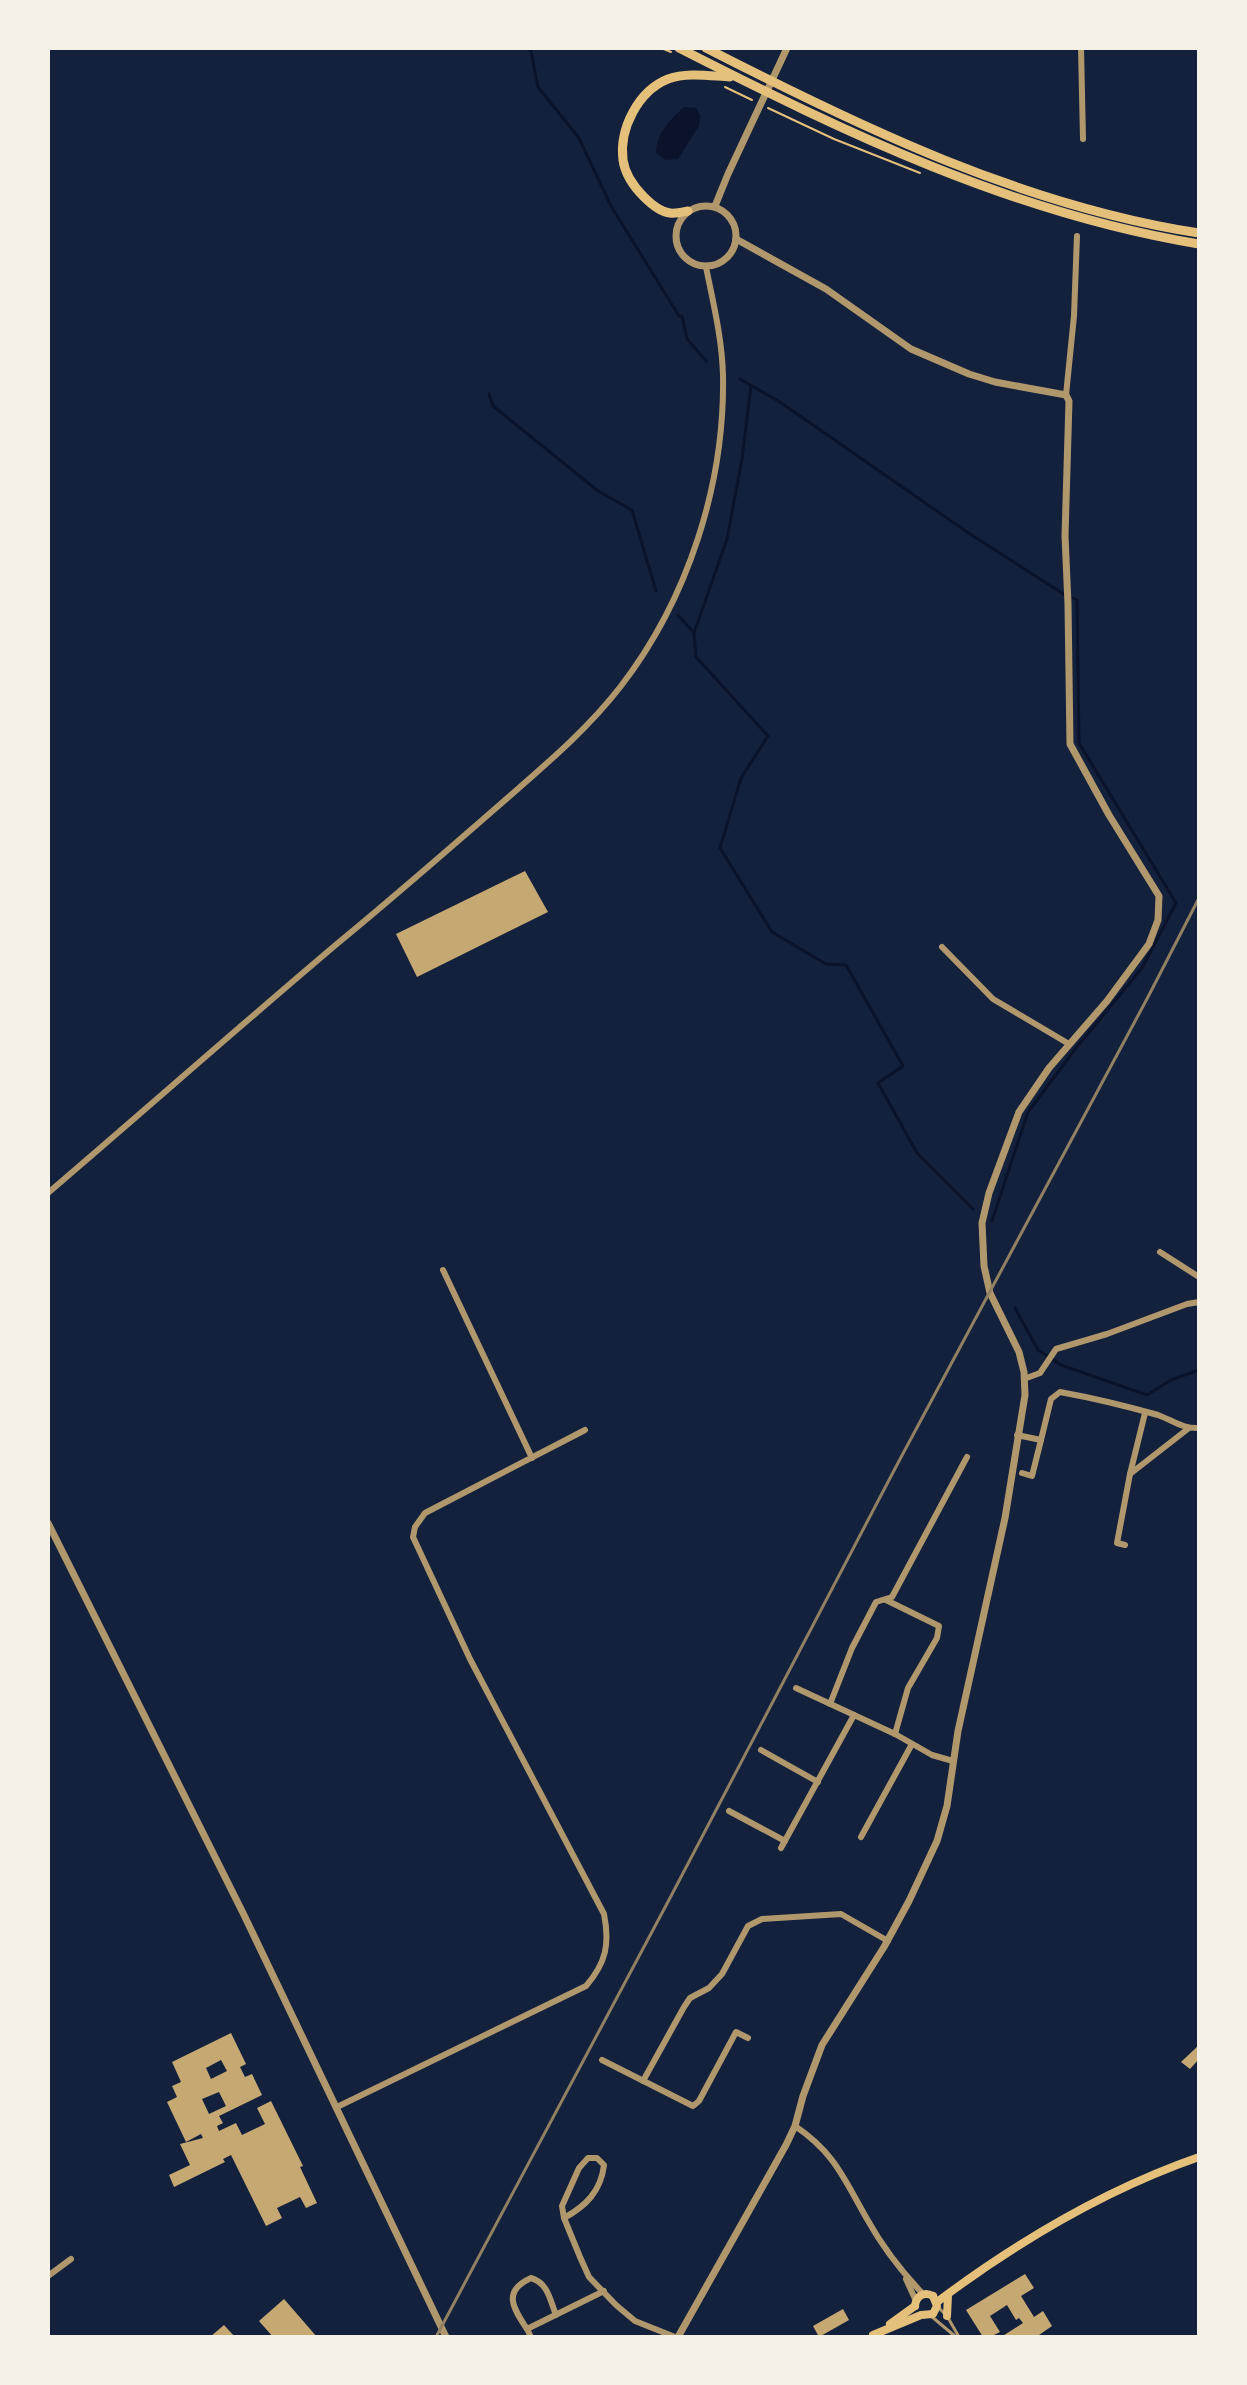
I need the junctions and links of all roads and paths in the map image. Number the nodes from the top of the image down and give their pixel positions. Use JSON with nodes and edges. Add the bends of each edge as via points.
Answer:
{"nodes":[{"id":1,"x":679,"y":48,"type":"edge"},
{"id":2,"x":706,"y":48,"type":"edge"},
{"id":3,"x":787,"y":48,"type":"edge"},
{"id":4,"x":1081,"y":48,"type":"edge"},
{"id":5,"x":737,"y":78,"type":"junction"},
{"id":6,"x":1083,"y":139,"type":"dead end"},
{"id":7,"x":715,"y":206,"type":"junction"},
{"id":8,"x":688,"y":211,"type":"junction"},
{"id":9,"x":1199,"y":233,"type":"edge"},
{"id":10,"x":1077,"y":236,"type":"dead end"},
{"id":11,"x":736,"y":239,"type":"junction"},
{"id":12,"x":1199,"y":244,"type":"edge"},
{"id":13,"x":706,"y":267,"type":"junction"},
{"id":14,"x":1066,"y":395,"type":"junction"},
{"id":15,"x":942,"y":947,"type":"dead end"},
{"id":16,"x":1069,"y":1044,"type":"junction"},
{"id":17,"x":48,"y":1193,"type":"edge"},
{"id":18,"x":1160,"y":1252,"type":"dead end"},
{"id":19,"x":443,"y":1270,"type":"dead end"},
{"id":20,"x":1199,"y":1277,"type":"edge"},
{"id":21,"x":1199,"y":1302,"type":"edge"},
{"id":22,"x":1024,"y":1379,"type":"junction"},
{"id":23,"x":1145,"y":1413,"type":"junction"},
{"id":24,"x":1189,"y":1428,"type":"junction"},
{"id":25,"x":1199,"y":1428,"type":"edge"},
{"id":26,"x":585,"y":1430,"type":"dead end"},
{"id":27,"x":1017,"y":1435,"type":"junction"},
{"id":28,"x":1041,"y":1440,"type":"junction"},
{"id":29,"x":967,"y":1457,"type":"dead end"},
{"id":30,"x":532,"y":1458,"type":"junction"},
{"id":31,"x":1022,"y":1473,"type":"dead end"},
{"id":32,"x":1130,"y":1474,"type":"junction"},
{"id":33,"x":48,"y":1523,"type":"edge"},
{"id":34,"x":1125,"y":1545,"type":"dead end"},
{"id":35,"x":886,"y":1600,"type":"junction"},
{"id":36,"x":796,"y":1688,"type":"dead end"},
{"id":37,"x":830,"y":1704,"type":"junction"},
{"id":38,"x":854,"y":1715,"type":"junction"},
{"id":39,"x":895,"y":1734,"type":"junction"},
{"id":40,"x":912,"y":1744,"type":"junction"},
{"id":41,"x":761,"y":1750,"type":"dead end"},
{"id":42,"x":953,"y":1761,"type":"junction"},
{"id":43,"x":818,"y":1782,"type":"junction"},
{"id":44,"x":729,"y":1811,"type":"dead end"},
{"id":45,"x":861,"y":1837,"type":"dead end"},
{"id":46,"x":785,"y":1841,"type":"junction"},
{"id":47,"x":781,"y":1848,"type":"dead end"},
{"id":48,"x":888,"y":1941,"type":"junction"},
{"id":49,"x":748,"y":2038,"type":"dead end"},
{"id":50,"x":602,"y":2060,"type":"dead end"},
{"id":51,"x":643,"y":2081,"type":"junction"},
{"id":52,"x":337,"y":2107,"type":"junction"},
{"id":53,"x":795,"y":2126,"type":"junction"},
{"id":54,"x":1199,"y":2157,"type":"edge"},
{"id":55,"x":564,"y":2218,"type":"junction"},
{"id":56,"x":71,"y":2259,"type":"dead end"},
{"id":57,"x":48,"y":2276,"type":"edge"},
{"id":58,"x":972,"y":2276,"type":"junction"},
{"id":59,"x":604,"y":2291,"type":"junction"},
{"id":60,"x":948,"y":2294,"type":"junction"},
{"id":61,"x":927,"y":2301,"type":"junction"},
{"id":62,"x":556,"y":2315,"type":"junction"},
{"id":63,"x":926,"y":2315,"type":"junction"},
{"id":64,"x":947,"y":2316,"type":"junction"},
{"id":65,"x":527,"y":2329,"type":"junction"},
{"id":66,"x":872,"y":2336,"type":"edge"},
{"id":67,"x":446,"y":2337,"type":"edge"},
{"id":68,"x":531,"y":2337,"type":"edge"},
{"id":69,"x":676,"y":2337,"type":"edge"},
{"id":70,"x":957,"y":2337,"type":"edge"}],
"edges":[{"from":1,"to":5,"type":"main road"},
{"from":2,"to":9,"type":"main road","via":[[947,161],[1050,197]]},
{"from":3,"to":7,"type":"street"},
{"from":4,"to":6,"type":"street"},
{"from":5,"to":8,"type":"main road","via":[[669,79],[639,101],[630,118],[623,141],[629,177],[652,206],[670,214]]},
{"from":5,"to":12,"type":"main road","via":[[926,165],[1006,195],[1120,229]]},
{"from":7,"to":8,"type":"street"},
{"from":7,"to":11,"type":"street","via":[[729,215]]},
{"from":8,"to":13,"type":"street","via":[[677,226],[677,245],[688,261]]},
{"from":10,"to":14,"type":"street"},
{"from":11,"to":13,"type":"street","via":[[730,255]]},
{"from":11,"to":14,"type":"street","via":[[826,289],[911,349],[995,382]]},
{"from":13,"to":17,"type":"street","via":[[723,375],[715,477],[681,584],[623,684],[541,769]]},
{"from":14,"to":16,"type":"street","via":[[1070,744],[1159,896],[1149,944]]},
{"from":15,"to":16,"type":"street","via":[[993,999]]},
{"from":16,"to":22,"type":"street","via":[[1019,1112],[982,1223],[990,1293],[1019,1352]]},
{"from":18,"to":20,"type":"street"},
{"from":19,"to":30,"type":"street"},
{"from":21,"to":22,"type":"street","via":[[1056,1349],[1040,1373]]},
{"from":22,"to":27,"type":"street"},
{"from":23,"to":24,"type":"street"},
{"from":23,"to":28,"type":"street","via":[[1060,1392],[1051,1399]]},
{"from":23,"to":32,"type":"street"},
{"from":24,"to":25,"type":"street"},
{"from":24,"to":32,"type":"street"},
{"from":26,"to":30,"type":"street"},
{"from":27,"to":28,"type":"street"},
{"from":27,"to":42,"type":"street","via":[[1005,1518]]},
{"from":28,"to":31,"type":"street","via":[[1032,1476]]},
{"from":29,"to":35,"type":"street"},
{"from":30,"to":52,"type":"street","via":[[425,1513],[415,1527],[414,1544],[604,1914],[605,1953],[586,1986]]},
{"from":32,"to":34,"type":"street","via":[[1117,1543]]},
{"from":33,"to":52,"type":"street"},
{"from":35,"to":37,"type":"street","via":[[876,1602]]},
{"from":35,"to":39,"type":"street","via":[[939,1626],[908,1688]]},
{"from":36,"to":37,"type":"street"},
{"from":37,"to":38,"type":"street"},
{"from":38,"to":39,"type":"street"},
{"from":38,"to":43,"type":"street"},
{"from":39,"to":40,"type":"street"},
{"from":40,"to":42,"type":"street"},
{"from":40,"to":45,"type":"street"},
{"from":41,"to":43,"type":"street"},
{"from":42,"to":48,"type":"street","via":[[937,1841]]},
{"from":43,"to":46,"type":"street"},
{"from":44,"to":46,"type":"street"},
{"from":46,"to":47,"type":"street"},
{"from":48,"to":51,"type":"street","via":[[841,1914],[762,1919],[748,1926],[728,1965],[709,1988],[690,1998]]},
{"from":48,"to":53,"type":"street","via":[[822,2045]]},
{"from":49,"to":51,"type":"street","via":[[736,2032],[693,2106]]},
{"from":50,"to":51,"type":"street"},
{"from":52,"to":67,"type":"street"},
{"from":53,"to":61,"type":"street","via":[[830,2155],[867,2220]]},
{"from":53,"to":69,"type":"street"},
{"from":54,"to":58,"type":"main road","via":[[1090,2204]]},
{"from":55,"to":55,"type":"street","via":[[562,2206],[579,2168],[588,2158],[597,2158],[604,2165],[595,2192],[586,2205]]},
{"from":55,"to":59,"type":"street","via":[[589,2277]]},
{"from":56,"to":57,"type":"street"},
{"from":58,"to":60,"type":"main road"},
{"from":58,"to":61,"type":"main road"},
{"from":59,"to":62,"type":"street"},
{"from":59,"to":69,"type":"street","via":[[635,2321]]},
{"from":60,"to":61,"type":"main road"},
{"from":60,"to":64,"type":"main road"},
{"from":61,"to":63,"type":"main road"},
{"from":61,"to":63,"type":"main road"},
{"from":61,"to":64,"type":"lane"},
{"from":61,"to":66,"type":"main road"},
{"from":62,"to":65,"type":"street"},
{"from":62,"to":65,"type":"street","via":[[546,2288],[531,2278],[513,2291],[516,2312]]},
{"from":63,"to":66,"type":"main road"},
{"from":63,"to":70,"type":"lane"},
{"from":64,"to":70,"type":"lane"},
{"from":65,"to":68,"type":"street"}]}
